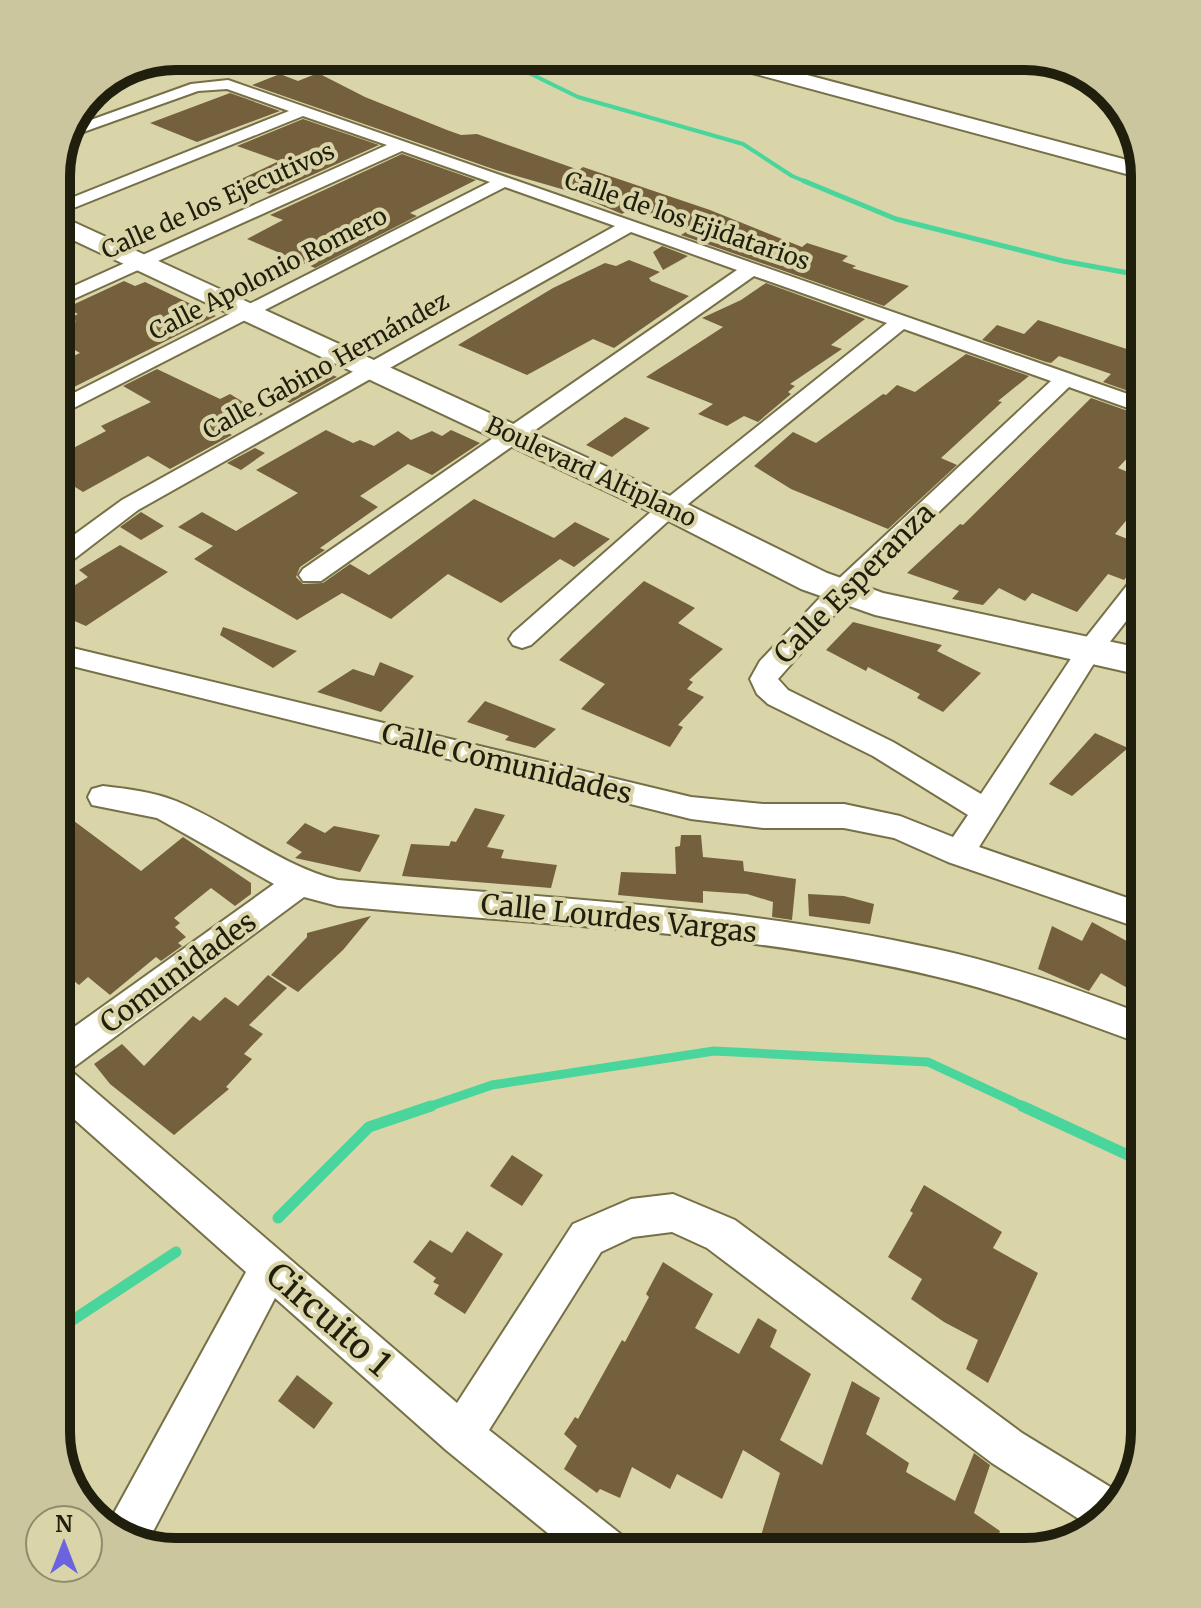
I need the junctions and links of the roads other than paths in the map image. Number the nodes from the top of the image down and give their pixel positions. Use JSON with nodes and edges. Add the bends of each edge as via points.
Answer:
{"nodes":[{"id":1,"x":763,"y":70,"type":"edge"},
{"id":2,"x":301,"y":111,"type":"junction"},
{"id":3,"x":81,"y":130,"type":"edge"},
{"id":4,"x":399,"y":146,"type":"junction"},
{"id":5,"x":1130,"y":168,"type":"edge"},
{"id":6,"x":503,"y":182,"type":"junction"},
{"id":7,"x":70,"y":204,"type":"edge"},
{"id":8,"x":628,"y":226,"type":"junction"},
{"id":9,"x":70,"y":228,"type":"edge"},
{"id":10,"x":143,"y":261,"type":"junction"},
{"id":11,"x":751,"y":269,"type":"junction"},
{"id":12,"x":70,"y":295,"type":"edge"},
{"id":13,"x":251,"y":312,"type":"junction"},
{"id":14,"x":901,"y":321,"type":"junction"},
{"id":15,"x":373,"y":370,"type":"junction"},
{"id":16,"x":1066,"y":379,"type":"junction"},
{"id":17,"x":1131,"y":402,"type":"edge"},
{"id":18,"x":70,"y":404,"type":"edge"},
{"id":19,"x":513,"y":434,"type":"junction"},
{"id":20,"x":669,"y":508,"type":"junction"},
{"id":21,"x":70,"y":550,"type":"edge"},
{"id":22,"x":312,"y":575,"type":"dead end"},
{"id":23,"x":840,"y":592,"type":"junction"},
{"id":24,"x":1131,"y":598,"type":"edge"},
{"id":25,"x":522,"y":639,"type":"dead end"},
{"id":26,"x":1089,"y":651,"type":"junction"},
{"id":27,"x":70,"y":656,"type":"edge"},
{"id":28,"x":1131,"y":660,"type":"edge"},
{"id":29,"x":103,"y":797,"type":"dead end"},
{"id":30,"x":984,"y":810,"type":"junction"},
{"id":31,"x":959,"y":853,"type":"junction"},
{"id":32,"x":299,"y":883,"type":"junction"},
{"id":33,"x":1131,"y":912,"type":"edge"},
{"id":34,"x":1131,"y":1024,"type":"edge"},
{"id":35,"x":70,"y":1050,"type":"edge"},
{"id":36,"x":70,"y":1092,"type":"edge"},
{"id":37,"x":270,"y":1268,"type":"junction"},
{"id":38,"x":461,"y":1435,"type":"junction"},
{"id":39,"x":1100,"y":1507,"type":"edge"},
{"id":40,"x":131,"y":1528,"type":"edge"},
{"id":41,"x":590,"y":1538,"type":"edge"}],
"edges":[{"from":1,"to":5,"type":"main road"},
{"from":2,"to":3,"type":"street","name":"Calle de los Ejidatarios","via":[[213,83]]},
{"from":2,"to":4,"type":"street","name":"Calle de los Ejidatarios"},
{"from":2,"to":7,"type":"street"},
{"from":4,"to":6,"type":"street","name":"Calle de los Ejidatarios"},
{"from":4,"to":10,"type":"street","name":"Calle de los Ejecutivos"},
{"from":6,"to":8,"type":"street","name":"Calle de los Ejidatarios"},
{"from":6,"to":13,"type":"street","name":"Calle Apolonio Romero"},
{"from":8,"to":11,"type":"street","name":"Calle de los Ejidatarios"},
{"from":8,"to":15,"type":"street","name":"Calle Gabino Hernández"},
{"from":9,"to":10,"type":"main road","name":"Boulevard Altiplano"},
{"from":10,"to":12,"type":"street","name":"Calle de los Ejecutivos"},
{"from":10,"to":13,"type":"main road","name":"Boulevard Altiplano"},
{"from":11,"to":14,"type":"street","name":"Calle de los Ejidatarios"},
{"from":11,"to":19,"type":"street"},
{"from":13,"to":15,"type":"main road","name":"Boulevard Altiplano"},
{"from":13,"to":18,"type":"street","name":"Calle Apolonio Romero"},
{"from":14,"to":16,"type":"street","name":"Calle de los Ejidatarios"},
{"from":14,"to":20,"type":"street"},
{"from":15,"to":19,"type":"main road","name":"Boulevard Altiplano"},
{"from":15,"to":21,"type":"street","name":"Calle Gabino Hernández","via":[[130,505]]},
{"from":16,"to":17,"type":"street","name":"Calle de los Ejidatarios"},
{"from":16,"to":23,"type":"street","name":"Calle Esperanza"},
{"from":19,"to":20,"type":"main road","name":"Boulevard Altiplano"},
{"from":19,"to":22,"type":"street"},
{"from":20,"to":23,"type":"main road","name":"Boulevard Altiplano"},
{"from":20,"to":25,"type":"street"},
{"from":23,"to":26,"type":"main road","name":"Boulevard Altiplano"},
{"from":23,"to":30,"type":"street","name":"Calle Esperanza","via":[[770,668],[764,679],[767,687]]},
{"from":24,"to":26,"type":"street"},
{"from":26,"to":28,"type":"main road","name":"Boulevard Altiplano"},
{"from":26,"to":30,"type":"street"},
{"from":27,"to":31,"type":"street","name":"Calle Comunidades","via":[[691,808],[763,816],[844,816],[900,828]]},
{"from":29,"to":32,"type":"street","name":"Calle Lourdes Vargas","via":[[167,810]]},
{"from":30,"to":31,"type":"street"},
{"from":31,"to":33,"type":"street","name":"Calle Comunidades"},
{"from":32,"to":34,"type":"street","name":"Calle Lourdes Vargas","via":[[352,895],[666,921],[879,952],[995,977]]},
{"from":32,"to":35,"type":"street","name":"Comunidades"},
{"from":36,"to":37,"type":"street","name":"Circuito 1"},
{"from":37,"to":38,"type":"street","name":"Circuito 1"},
{"from":37,"to":40,"type":"street"},
{"from":38,"to":39,"type":"street","via":[[587,1238],[631,1218],[673,1213],[721,1234],[1007,1448]]},
{"from":38,"to":41,"type":"street","name":"Circuito 1"}]}
